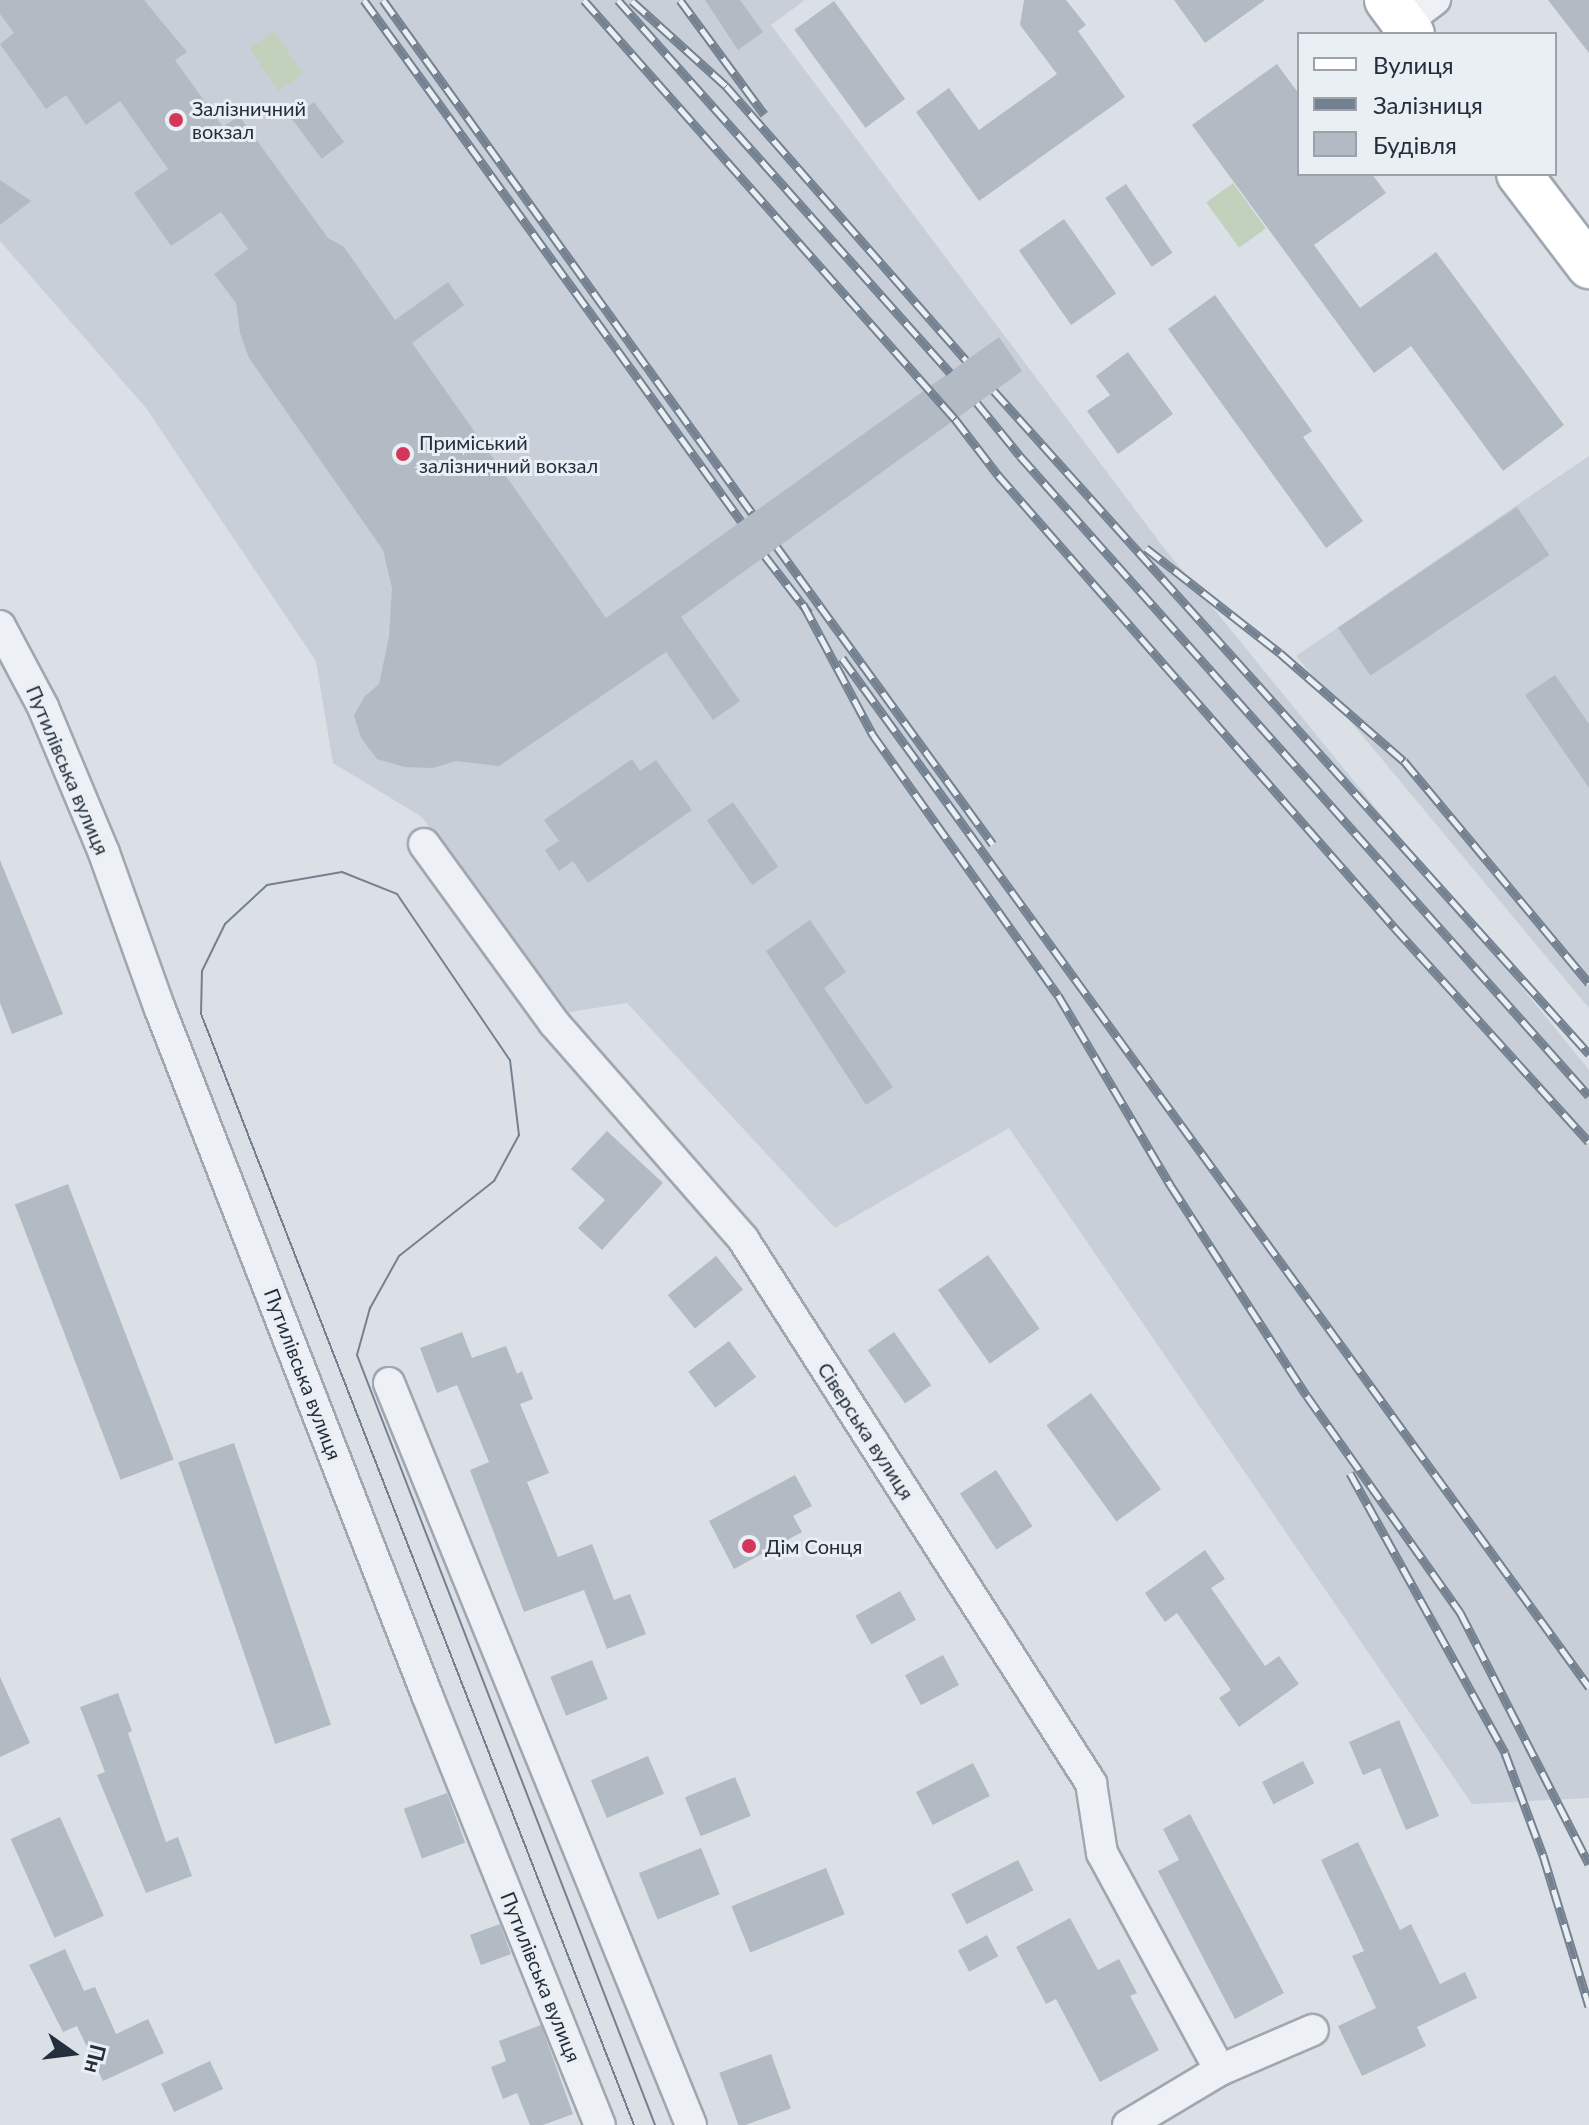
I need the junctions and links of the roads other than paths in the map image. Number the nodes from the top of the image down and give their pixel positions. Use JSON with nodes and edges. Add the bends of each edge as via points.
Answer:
{"nodes":[{"id":1,"x":1521,"y":176,"type":"edge"},
{"id":2,"x":1589,"y":266,"type":"edge"},
{"id":3,"x":0,"y":626,"type":"edge"},
{"id":4,"x":424,"y":844,"type":"dead end"},
{"id":5,"x":389,"y":1383,"type":"dead end"},
{"id":6,"x":1313,"y":2030,"type":"dead end"},
{"id":7,"x":1220,"y":2070,"type":"junction"},
{"id":8,"x":600,"y":2125,"type":"edge"},
{"id":9,"x":691,"y":2125,"type":"edge"},
{"id":10,"x":1128,"y":2125,"type":"edge"}],
"edges":[{"from":1,"to":2,"type":"main road"},
{"from":3,"to":8,"type":"street","name":"Путилівська вулиця","via":[[43,707],[104,853],[427,1695]]},
{"from":4,"to":7,"type":"street","name":"Сіверська вулиця","via":[[554,1023],[752,1252],[1091,1783],[1102,1853]]},
{"from":5,"to":9,"type":"street"},
{"from":6,"to":7,"type":"street"},
{"from":7,"to":10,"type":"street"}]}
